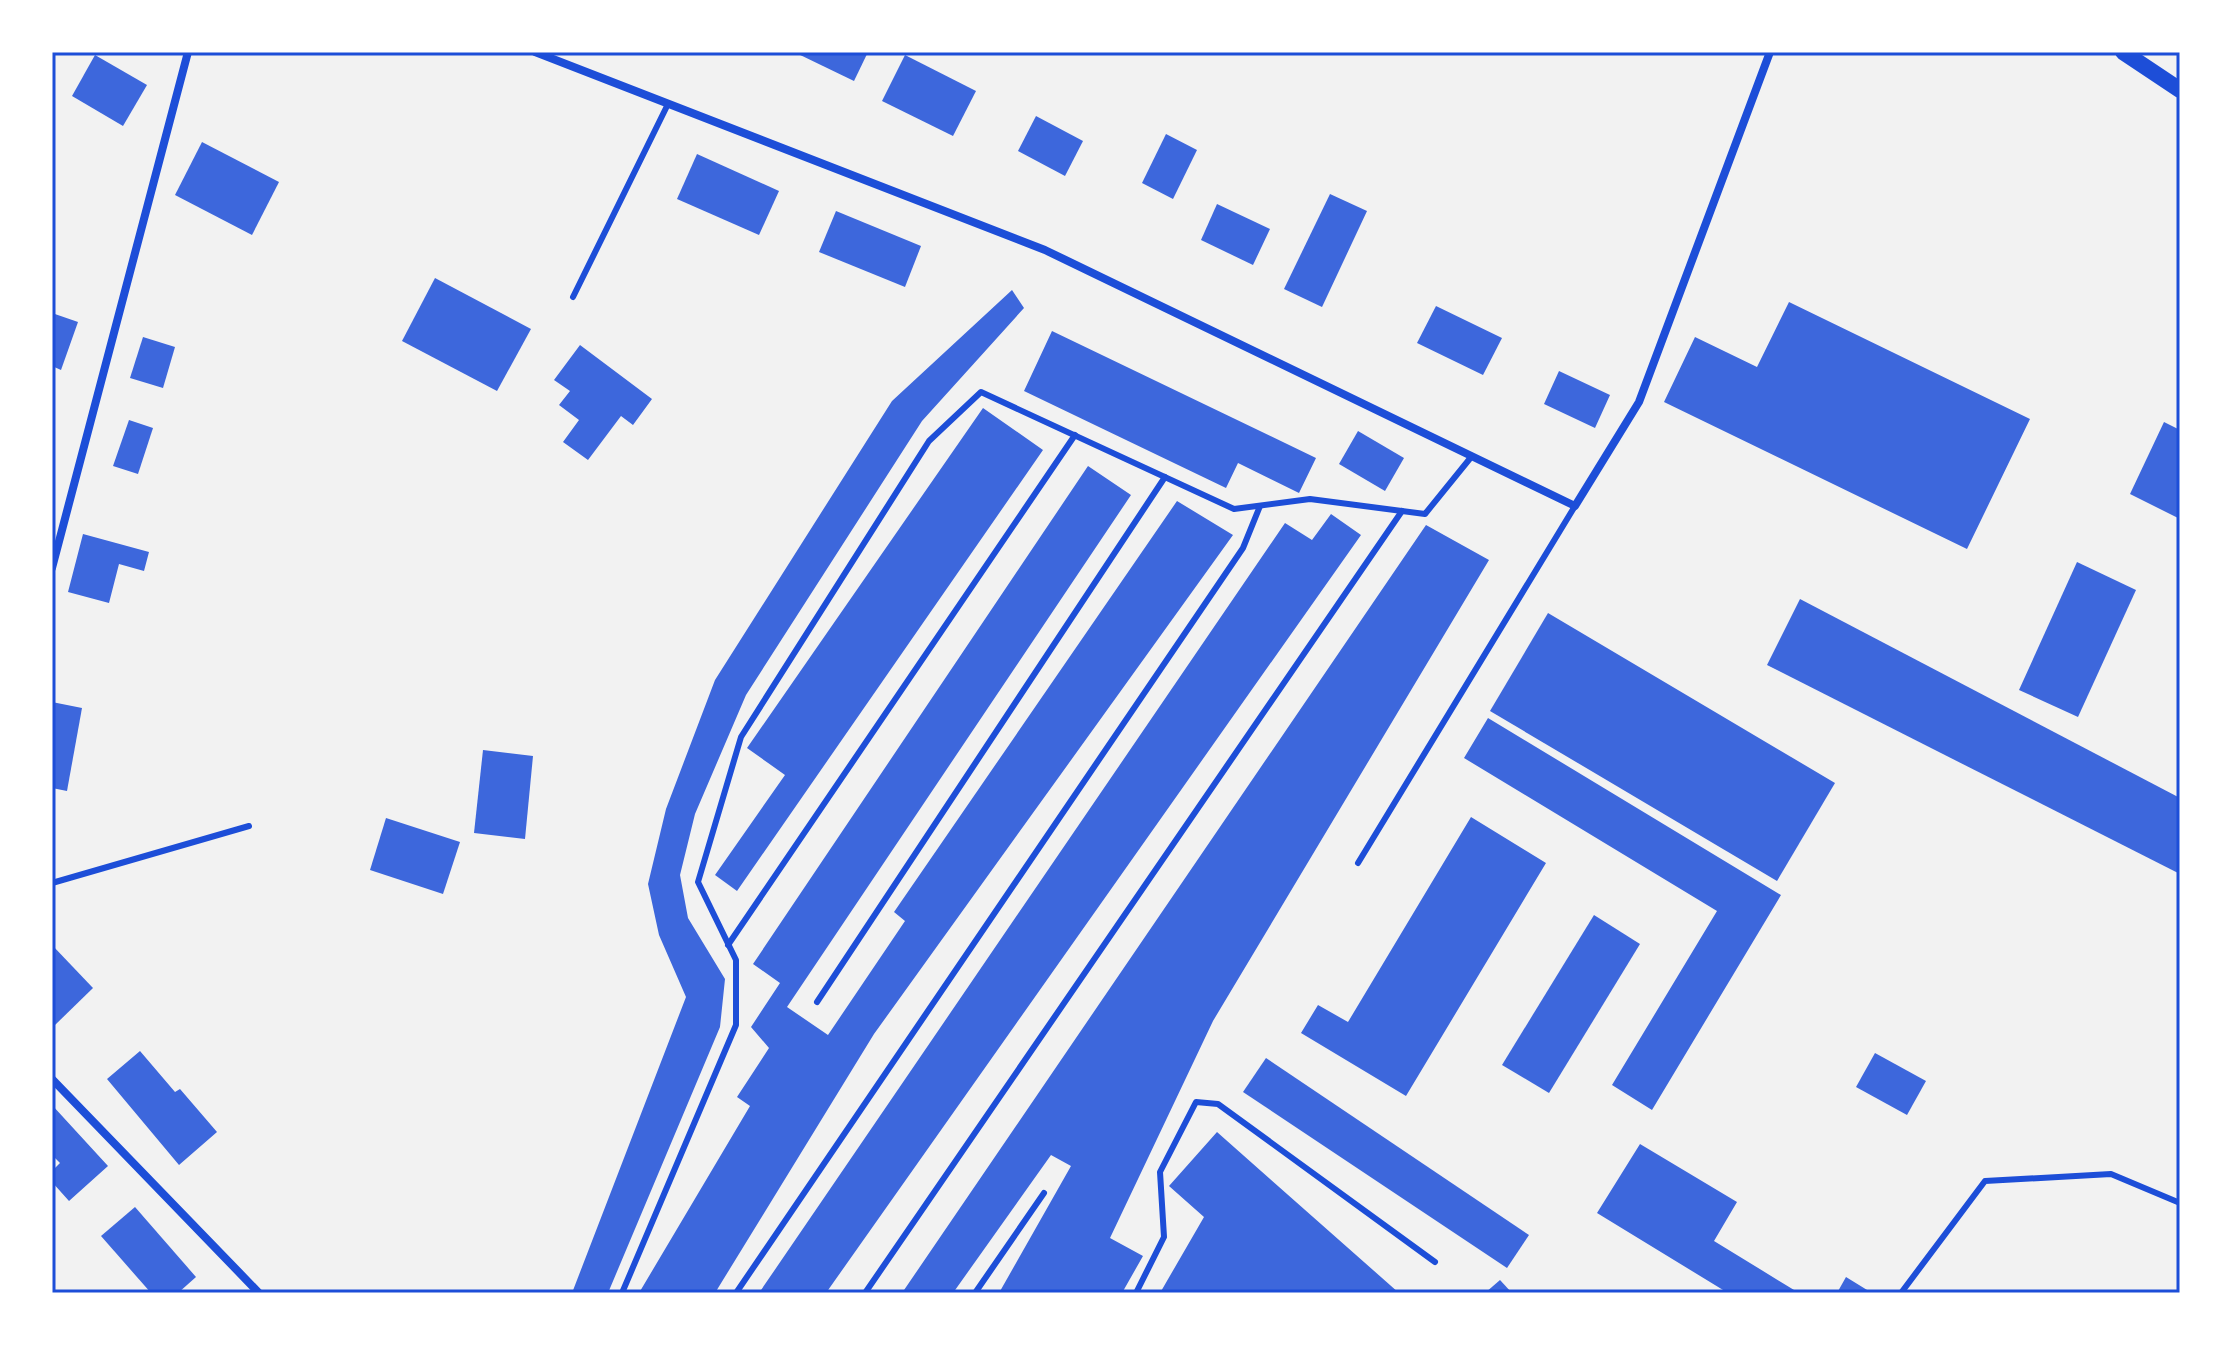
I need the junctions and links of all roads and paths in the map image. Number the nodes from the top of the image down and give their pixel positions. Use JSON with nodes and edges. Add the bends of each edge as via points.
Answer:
{"nodes":[{"id":1,"x":188,"y":52,"type":"edge"},
{"id":2,"x":535,"y":52,"type":"edge"},
{"id":3,"x":1770,"y":52,"type":"edge"},
{"id":4,"x":2123,"y":52,"type":"edge"},
{"id":5,"x":2180,"y":90,"type":"edge"},
{"id":6,"x":668,"y":104,"type":"junction"},
{"id":7,"x":573,"y":297,"type":"dead end"},
{"id":8,"x":1075,"y":435,"type":"junction"},
{"id":9,"x":1472,"y":456,"type":"junction"},
{"id":10,"x":1165,"y":477,"type":"junction"},
{"id":11,"x":1260,"y":506,"type":"junction"},
{"id":12,"x":1575,"y":506,"type":"junction"},
{"id":13,"x":1402,"y":511,"type":"junction"},
{"id":14,"x":52,"y":568,"type":"edge"},
{"id":15,"x":249,"y":826,"type":"dead end"},
{"id":16,"x":1358,"y":863,"type":"dead end"},
{"id":17,"x":52,"y":883,"type":"edge"},
{"id":18,"x":728,"y":945,"type":"junction"},
{"id":19,"x":817,"y":1002,"type":"dead end"},
{"id":20,"x":52,"y":1079,"type":"edge"},
{"id":21,"x":1044,"y":1193,"type":"dead end"},
{"id":22,"x":2180,"y":1203,"type":"edge"},
{"id":23,"x":1435,"y":1262,"type":"dead end"},
{"id":24,"x":259,"y":1293,"type":"edge"},
{"id":25,"x":622,"y":1293,"type":"edge"},
{"id":26,"x":736,"y":1293,"type":"edge"},
{"id":27,"x":866,"y":1293,"type":"edge"},
{"id":28,"x":975,"y":1293,"type":"edge"},
{"id":29,"x":1136,"y":1293,"type":"edge"},
{"id":30,"x":1901,"y":1293,"type":"edge"}],
"edges":[{"from":1,"to":14,"type":"street"},
{"from":2,"to":6,"type":"street"},
{"from":3,"to":12,"type":"street","via":[[1639,402]]},
{"from":4,"to":5,"type":"main road"},
{"from":6,"to":7,"type":"lane"},
{"from":6,"to":9,"type":"street","via":[[1045,250]]},
{"from":8,"to":10,"type":"lane"},
{"from":8,"to":18,"type":"lane"},
{"from":8,"to":18,"type":"lane","via":[[981,392],[929,441],[741,737],[698,882]]},
{"from":9,"to":12,"type":"street"},
{"from":9,"to":13,"type":"lane","via":[[1425,514]]},
{"from":10,"to":11,"type":"lane","via":[[1234,509]]},
{"from":10,"to":19,"type":"lane"},
{"from":11,"to":13,"type":"lane","via":[[1310,499]]},
{"from":11,"to":26,"type":"lane","via":[[1243,548]]},
{"from":12,"to":16,"type":"lane"},
{"from":13,"to":27,"type":"lane"},
{"from":15,"to":17,"type":"lane"},
{"from":18,"to":25,"type":"lane","via":[[736,960],[736,1025]]},
{"from":20,"to":24,"type":"street"},
{"from":21,"to":28,"type":"lane"},
{"from":22,"to":30,"type":"lane","via":[[2111,1174],[1985,1181]]},
{"from":23,"to":29,"type":"lane","via":[[1218,1104],[1196,1102],[1160,1172],[1164,1237]]}]}
